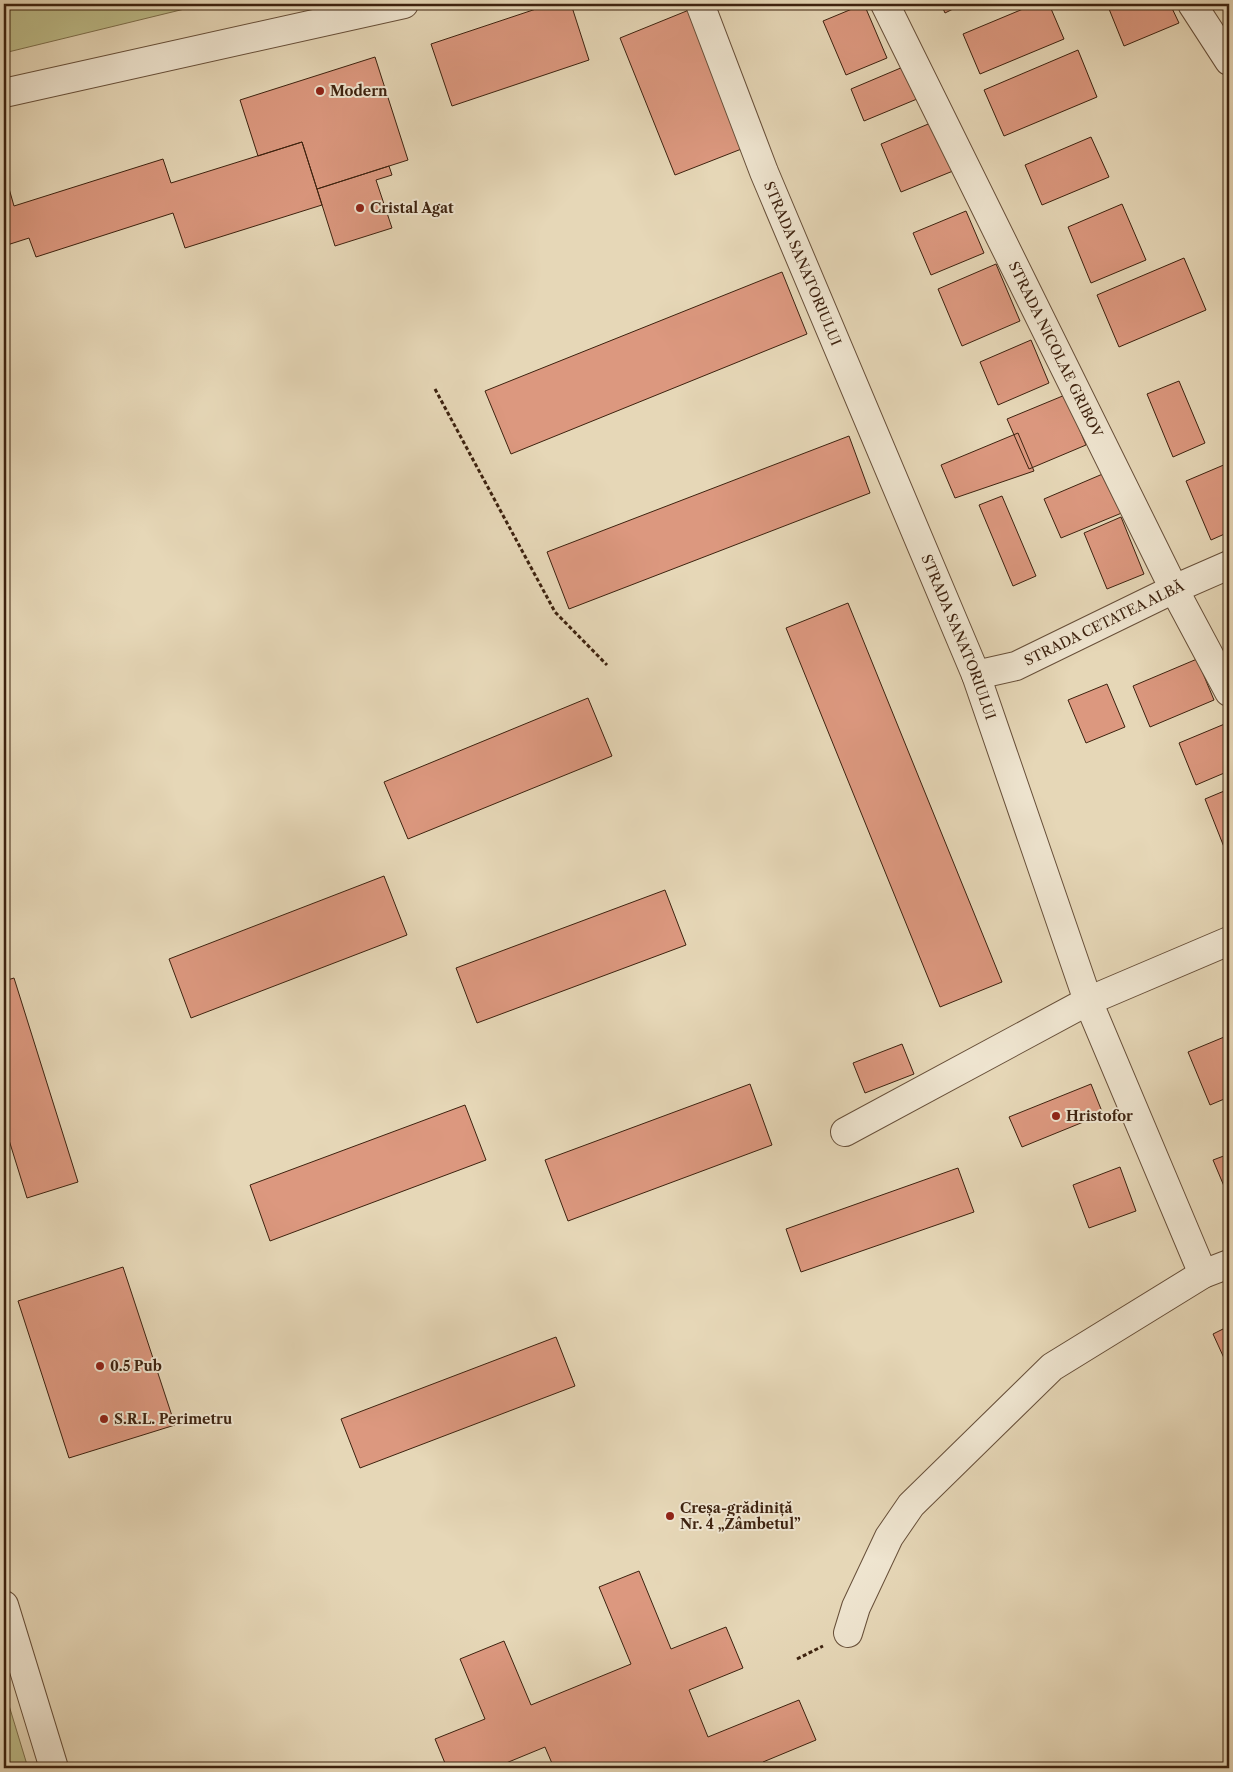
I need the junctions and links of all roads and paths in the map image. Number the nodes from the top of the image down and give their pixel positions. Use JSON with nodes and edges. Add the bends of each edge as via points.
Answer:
{"nodes":[{"id":1,"x":404,"y":4,"type":"edge"},
{"id":2,"x":700,"y":4,"type":"edge"},
{"id":3,"x":885,"y":4,"type":"edge"},
{"id":4,"x":1192,"y":4,"type":"edge"},
{"id":5,"x":1229,"y":61,"type":"edge"},
{"id":6,"x":4,"y":93,"type":"edge"},
{"id":7,"x":435,"y":389,"type":"dead end"},
{"id":8,"x":1229,"y":565,"type":"edge"},
{"id":9,"x":1174,"y":589,"type":"junction"},
{"id":10,"x":607,"y":665,"type":"dead end"},
{"id":11,"x":976,"y":675,"type":"junction"},
{"id":12,"x":1229,"y":692,"type":"edge"},
{"id":13,"x":1229,"y":941,"type":"edge"},
{"id":14,"x":1088,"y":1001,"type":"junction"},
{"id":15,"x":845,"y":1132,"type":"dead end"},
{"id":16,"x":1229,"y":1264,"type":"edge"},
{"id":17,"x":1203,"y":1274,"type":"junction"},
{"id":18,"x":4,"y":1606,"type":"edge"},
{"id":19,"x":848,"y":1633,"type":"dead end"},
{"id":20,"x":54,"y":1768,"type":"edge"}],
"edges":[{"from":1,"to":6,"type":"street"},
{"from":2,"to":11,"type":"street","name":"STRADA SANATORIULUI","via":[[764,172]]},
{"from":3,"to":9,"type":"street","name":"STRADA NICOLAE GRIBOV"},
{"from":4,"to":5,"type":"street"},
{"from":7,"to":10,"type":"path","via":[[555,612]]},
{"from":8,"to":9,"type":"street","name":"STRADA CETATEA ALBĂ"},
{"from":9,"to":11,"type":"street","name":"STRADA CETATEA ALBĂ","via":[[1016,666]]},
{"from":9,"to":12,"type":"street","name":"STRADA NICOLAE GRIBOV"},
{"from":11,"to":14,"type":"street","name":"STRADA SANATORIULUI"},
{"from":13,"to":14,"type":"street"},
{"from":14,"to":15,"type":"street"},
{"from":14,"to":17,"type":"street","name":"STRADA SANATORIULUI"},
{"from":16,"to":17,"type":"street"},
{"from":17,"to":19,"type":"street","via":[[1052,1367],[911,1505],[889,1537],[856,1607]]},
{"from":18,"to":20,"type":"street"}]}
